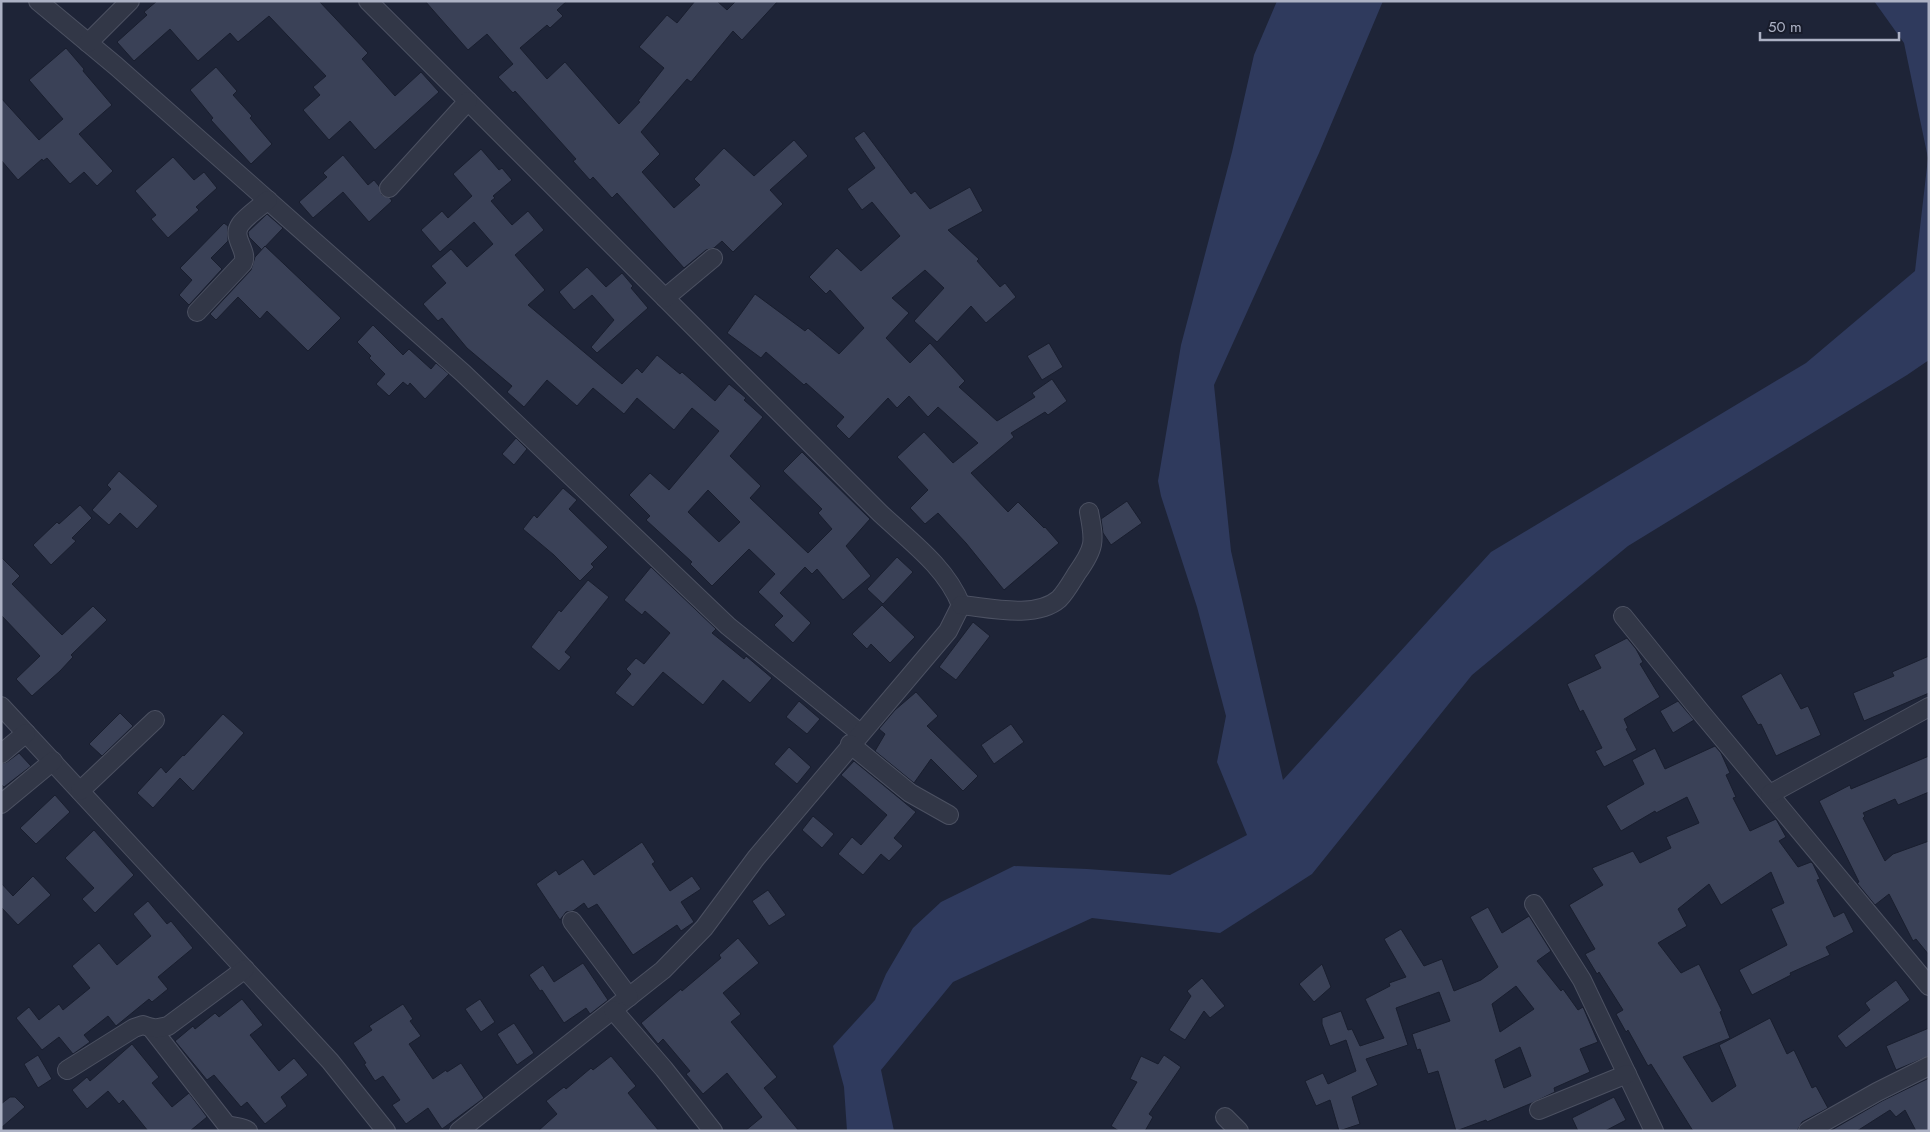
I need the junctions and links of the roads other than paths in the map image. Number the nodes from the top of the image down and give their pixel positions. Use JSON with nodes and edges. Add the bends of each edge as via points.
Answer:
{"nodes":[{"id":1,"x":38,"y":1,"type":"edge"},
{"id":2,"x":130,"y":1,"type":"edge"},
{"id":3,"x":368,"y":1,"type":"edge"},
{"id":4,"x":88,"y":43,"type":"junction"},
{"id":5,"x":468,"y":102,"type":"junction"},
{"id":6,"x":389,"y":188,"type":"dead end"},
{"id":7,"x":268,"y":200,"type":"junction"},
{"id":8,"x":713,"y":258,"type":"dead end"},
{"id":9,"x":665,"y":298,"type":"junction"},
{"id":10,"x":197,"y":312,"type":"dead end"},
{"id":11,"x":1090,"y":512,"type":"dead end"},
{"id":12,"x":961,"y":605,"type":"junction"},
{"id":13,"x":1623,"y":616,"type":"dead end"},
{"id":14,"x":1,"y":706,"type":"edge"},
{"id":15,"x":1929,"y":707,"type":"edge"},
{"id":16,"x":155,"y":720,"type":"dead end"},
{"id":17,"x":26,"y":733,"type":"junction"},
{"id":18,"x":855,"y":739,"type":"junction"},
{"id":19,"x":1,"y":754,"type":"edge"},
{"id":20,"x":53,"y":762,"type":"junction"},
{"id":21,"x":80,"y":791,"type":"junction"},
{"id":22,"x":1770,"y":794,"type":"junction"},
{"id":23,"x":1,"y":804,"type":"edge"},
{"id":24,"x":949,"y":815,"type":"dead end"},
{"id":25,"x":1534,"y":904,"type":"dead end"},
{"id":26,"x":572,"y":921,"type":"dead end"},
{"id":27,"x":245,"y":969,"type":"junction"},
{"id":28,"x":1929,"y":986,"type":"edge"},
{"id":29,"x":629,"y":997,"type":"junction"},
{"id":30,"x":613,"y":1010,"type":"junction"},
{"id":31,"x":152,"y":1029,"type":"junction"},
{"id":32,"x":1929,"y":1066,"type":"edge"},
{"id":33,"x":68,"y":1070,"type":"dead end"},
{"id":34,"x":1627,"y":1074,"type":"junction"},
{"id":35,"x":1539,"y":1110,"type":"dead end"},
{"id":36,"x":1225,"y":1117,"type":"dead end"},
{"id":37,"x":471,"y":1128,"type":"edge"},
{"id":38,"x":248,"y":1131,"type":"edge"},
{"id":39,"x":386,"y":1131,"type":"edge"},
{"id":40,"x":713,"y":1131,"type":"edge"},
{"id":41,"x":1239,"y":1131,"type":"edge"},
{"id":42,"x":1654,"y":1131,"type":"edge"},
{"id":43,"x":1808,"y":1131,"type":"edge"}],
"edges":[{"from":1,"to":4,"type":"street"},
{"from":2,"to":4,"type":"street"},
{"from":3,"to":5,"type":"street"},
{"from":4,"to":7,"type":"street"},
{"from":5,"to":6,"type":"street"},
{"from":5,"to":9,"type":"street"},
{"from":7,"to":10,"type":"street","via":[[239,225],[237,237],[245,256],[243,263]]},
{"from":7,"to":18,"type":"street","via":[[463,373],[728,626]]},
{"from":8,"to":9,"type":"street"},
{"from":9,"to":12,"type":"street","via":[[932,562],[955,589]]},
{"from":11,"to":12,"type":"street","via":[[1093,537],[1089,556],[1052,604],[1041,609],[1011,610]]},
{"from":12,"to":18,"type":"street","via":[[948,631]]},
{"from":13,"to":22,"type":"street"},
{"from":14,"to":17,"type":"street"},
{"from":15,"to":22,"type":"street"},
{"from":16,"to":21,"type":"street"},
{"from":17,"to":19,"type":"street"},
{"from":17,"to":20,"type":"street"},
{"from":18,"to":24,"type":"street","via":[[910,792]]},
{"from":18,"to":29,"type":"street","via":[[767,844],[704,928],[663,970]]},
{"from":20,"to":21,"type":"street"},
{"from":20,"to":23,"type":"street"},
{"from":21,"to":27,"type":"street"},
{"from":22,"to":28,"type":"street"},
{"from":25,"to":34,"type":"street","via":[[1582,980]]},
{"from":26,"to":29,"type":"street"},
{"from":27,"to":31,"type":"street","via":[[168,1026]]},
{"from":27,"to":39,"type":"street","via":[[330,1061]]},
{"from":29,"to":30,"type":"street"},
{"from":30,"to":37,"type":"street"},
{"from":30,"to":40,"type":"street"},
{"from":31,"to":33,"type":"street","via":[[143,1025],[134,1028]]},
{"from":31,"to":38,"type":"street","via":[[226,1124]]},
{"from":32,"to":43,"type":"street"},
{"from":34,"to":35,"type":"street"},
{"from":34,"to":42,"type":"street"},
{"from":36,"to":41,"type":"street"}]}
